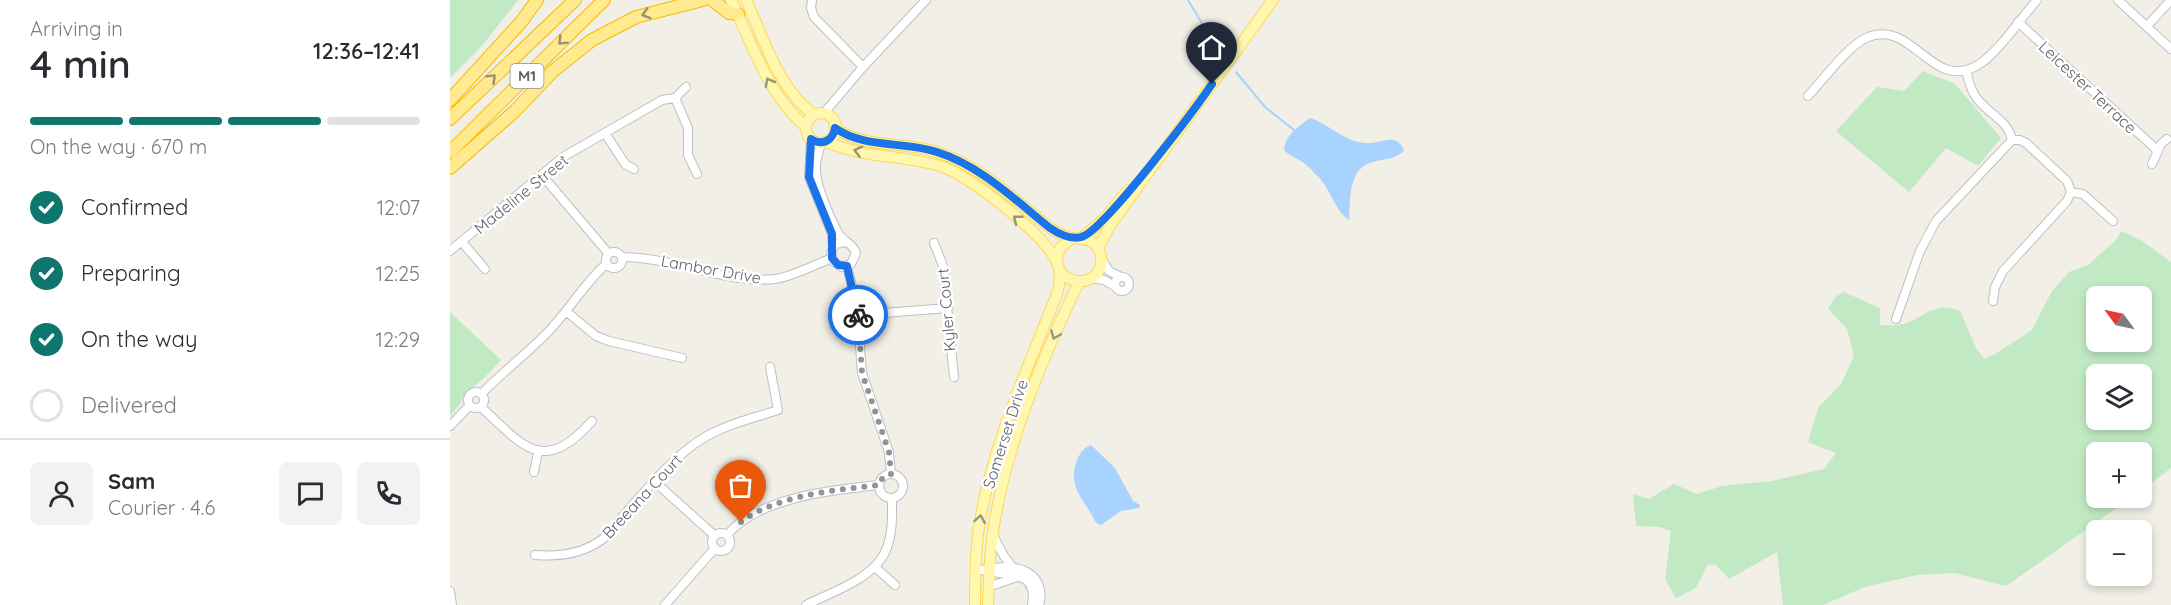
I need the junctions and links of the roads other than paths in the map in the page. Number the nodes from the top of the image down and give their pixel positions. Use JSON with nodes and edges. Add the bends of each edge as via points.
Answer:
{"nodes":[{"id":1,"x":537,"y":0,"type":"edge"},
{"id":2,"x":575,"y":0,"type":"edge"},
{"id":3,"x":604,"y":0,"type":"edge"},
{"id":4,"x":703,"y":0,"type":"edge"},
{"id":5,"x":712,"y":0,"type":"edge"},
{"id":6,"x":731,"y":0,"type":"edge"},
{"id":7,"x":746,"y":0,"type":"edge"},
{"id":8,"x":812,"y":0,"type":"edge"},
{"id":9,"x":926,"y":0,"type":"edge"},
{"id":10,"x":1273,"y":0,"type":"edge"},
{"id":11,"x":2037,"y":0,"type":"edge"},
{"id":12,"x":2118,"y":0,"type":"edge"},
{"id":13,"x":2171,"y":0,"type":"edge"},
{"id":14,"x":738,"y":14,"type":"junction"},
{"id":15,"x":2018,"y":22,"type":"junction"},
{"id":16,"x":2147,"y":26,"type":"junction"},
{"id":17,"x":2171,"y":49,"type":"edge"},
{"id":18,"x":863,"y":67,"type":"junction"},
{"id":19,"x":1966,"y":70,"type":"junction"},
{"id":20,"x":686,"y":87,"type":"dead end"},
{"id":21,"x":1808,"y":96,"type":"dead end"},
{"id":22,"x":675,"y":98,"type":"junction"},
{"id":23,"x":450,"y":100,"type":"edge"},
{"id":24,"x":819,"y":114,"type":"junction"},
{"id":25,"x":450,"y":119,"type":"edge"},
{"id":26,"x":806,"y":127,"type":"junction"},
{"id":27,"x":835,"y":128,"type":"junction"},
{"id":28,"x":605,"y":133,"type":"junction"},
{"id":29,"x":2167,"y":139,"type":"dead end"},
{"id":30,"x":2012,"y":140,"type":"junction"},
{"id":31,"x":819,"y":141,"type":"junction"},
{"id":32,"x":2158,"y":151,"type":"junction"},
{"id":33,"x":450,"y":152,"type":"edge"},
{"id":34,"x":1163,"y":152,"type":"junction"},
{"id":35,"x":2152,"y":164,"type":"dead end"},
{"id":36,"x":450,"y":168,"type":"edge"},
{"id":37,"x":634,"y":169,"type":"dead end"},
{"id":38,"x":697,"y":174,"type":"dead end"},
{"id":39,"x":542,"y":175,"type":"junction"},
{"id":40,"x":2071,"y":192,"type":"junction"},
{"id":41,"x":2114,"y":221,"type":"dead end"},
{"id":42,"x":1078,"y":238,"type":"junction"},
{"id":43,"x":462,"y":242,"type":"junction"},
{"id":44,"x":846,"y":242,"type":"junction"},
{"id":45,"x":934,"y":243,"type":"dead end"},
{"id":46,"x":833,"y":247,"type":"junction"},
{"id":47,"x":1098,"y":248,"type":"junction"},
{"id":48,"x":450,"y":251,"type":"edge"},
{"id":49,"x":608,"y":253,"type":"junction"},
{"id":50,"x":622,"y":257,"type":"junction"},
{"id":51,"x":832,"y":258,"type":"junction"},
{"id":52,"x":1101,"y":260,"type":"junction"},
{"id":53,"x":606,"y":264,"type":"junction"},
{"id":54,"x":847,"y":266,"type":"junction"},
{"id":55,"x":1058,"y":266,"type":"junction"},
{"id":56,"x":485,"y":269,"type":"dead end"},
{"id":57,"x":1121,"y":277,"type":"junction"},
{"id":58,"x":1092,"y":278,"type":"junction"},
{"id":59,"x":1079,"y":282,"type":"junction"},
{"id":60,"x":1116,"y":288,"type":"junction"},
{"id":61,"x":1993,"y":301,"type":"dead end"},
{"id":62,"x":948,"y":308,"type":"junction"},
{"id":63,"x":567,"y":312,"type":"junction"},
{"id":64,"x":858,"y":315,"type":"junction"},
{"id":65,"x":1896,"y":318,"type":"dead end"},
{"id":66,"x":682,"y":357,"type":"dead end"},
{"id":67,"x":770,"y":367,"type":"dead end"},
{"id":68,"x":954,"y":377,"type":"dead end"},
{"id":69,"x":481,"y":394,"type":"junction"},
{"id":70,"x":469,"y":406,"type":"junction"},
{"id":71,"x":481,"y":407,"type":"junction"},
{"id":72,"x":592,"y":421,"type":"dead end"},
{"id":73,"x":450,"y":426,"type":"edge"},
{"id":74,"x":538,"y":452,"type":"junction"},
{"id":75,"x":534,"y":472,"type":"dead end"},
{"id":76,"x":891,"y":474,"type":"junction"},
{"id":77,"x":655,"y":482,"type":"junction"},
{"id":78,"x":879,"y":485,"type":"junction"},
{"id":79,"x":892,"y":498,"type":"junction"},
{"id":80,"x":992,"y":534,"type":"junction"},
{"id":81,"x":727,"y":535,"type":"junction"},
{"id":82,"x":715,"y":536,"type":"junction"},
{"id":83,"x":715,"y":548,"type":"junction"},
{"id":84,"x":535,"y":555,"type":"dead end"},
{"id":85,"x":875,"y":567,"type":"junction"},
{"id":86,"x":1013,"y":568,"type":"junction"},
{"id":87,"x":975,"y":569,"type":"junction"},
{"id":88,"x":989,"y":570,"type":"junction"},
{"id":89,"x":1021,"y":576,"type":"junction"},
{"id":90,"x":895,"y":585,"type":"dead end"},
{"id":91,"x":988,"y":588,"type":"junction"},
{"id":92,"x":450,"y":591,"type":"edge"},
{"id":93,"x":452,"y":605,"type":"edge"},
{"id":94,"x":665,"y":605,"type":"edge"},
{"id":95,"x":807,"y":605,"type":"edge"},
{"id":96,"x":975,"y":605,"type":"edge"},
{"id":97,"x":988,"y":605,"type":"edge"},
{"id":98,"x":1032,"y":605,"type":"edge"},
{"id":99,"x":1039,"y":605,"type":"edge"}],
"edges":[{"from":1,"to":23,"type":"highway"},
{"from":25,"to":2,"type":"highway","number":"M1","one_way":true},
{"from":3,"to":33,"type":"highway","number":"M1","one_way":true},
{"from":4,"to":36,"type":"highway","one_way":true,"via":[[636,17],[592,40],[553,71],[515,111]]},
{"from":5,"to":14,"type":"highway","via":[[729,13]]},
{"from":6,"to":14,"type":"main road"},
{"from":7,"to":24,"type":"main road","via":[[782,80],[804,107]]},
{"from":8,"to":18,"type":"street","via":[[814,16]]},
{"from":9,"to":18,"type":"street"},
{"from":10,"to":34,"type":"main road"},
{"from":11,"to":15,"type":"street"},
{"from":12,"to":16,"type":"street"},
{"from":13,"to":16,"type":"street"},
{"from":26,"to":14,"type":"main road","one_way":true,"via":[[772,88]]},
{"from":15,"to":19,"type":"street","via":[[1988,57]]},
{"from":15,"to":32,"type":"street","name":"Leicester Terrace"},
{"from":16,"to":17,"type":"street"},
{"from":18,"to":24,"type":"street"},
{"from":19,"to":21,"type":"street","via":[[1941,68],[1902,38],[1879,34],[1860,42]]},
{"from":19,"to":30,"type":"street","via":[[1976,97],[2008,128]]},
{"from":20,"to":22,"type":"street","name":"Madeline Street"},
{"from":22,"to":28,"type":"street","name":"Madeline Street","via":[[662,100]]},
{"from":22,"to":38,"type":"street","via":[[688,128],[688,155]]},
{"from":24,"to":26,"type":"main road","via":[[808,120]]},
{"from":24,"to":27,"type":"main road","via":[[832,119]]},
{"from":26,"to":31,"type":"main road"},
{"from":27,"to":31,"type":"main road","via":[[833,135]]},
{"from":27,"to":42,"type":"main road","via":[[854,138],[948,156],[985,177],[1050,228]]},
{"from":28,"to":37,"type":"street","via":[[625,164]]},
{"from":28,"to":39,"type":"street","name":"Madeline Street","via":[[563,157]]},
{"from":29,"to":32,"type":"street"},
{"from":30,"to":40,"type":"street","via":[[2026,143],[2067,181]]},
{"from":30,"to":65,"type":"street","via":[[1936,221],[1920,251]]},
{"from":31,"to":44,"type":"street","via":[[817,178],[838,233]]},
{"from":31,"to":46,"type":"street","via":[[809,177],[832,234]]},
{"from":55,"to":31,"type":"main road","one_way":true,"via":[[1035,233],[956,172],[917,160],[869,154]]},
{"from":32,"to":35,"type":"street"},
{"from":34,"to":42,"type":"main road","name":"Somerset Drive","via":[[1105,218]]},
{"from":34,"to":47,"type":"main road"},
{"from":39,"to":43,"type":"street","name":"Madeline Street"},
{"from":39,"to":49,"type":"street"},
{"from":40,"to":41,"type":"street","via":[[2083,194]]},
{"from":40,"to":61,"type":"street","via":[[2069,199],[2003,271]]},
{"from":42,"to":47,"type":"main road","via":[[1089,239]]},
{"from":42,"to":55,"type":"main road","name":"Somerset Drive","via":[[1060,248]]},
{"from":43,"to":48,"type":"street","name":"Madeline Street"},
{"from":43,"to":56,"type":"street"},
{"from":44,"to":46,"type":"street"},
{"from":44,"to":54,"type":"street","via":[[856,253]]},
{"from":45,"to":62,"type":"street","name":"Kyler Court","via":[[943,266]]},
{"from":46,"to":51,"type":"street"},
{"from":47,"to":52,"type":"main road"},
{"from":49,"to":50,"type":"street","name":"Lambor Drive","via":[[618,252]]},
{"from":49,"to":53,"type":"street"},
{"from":50,"to":51,"type":"street","name":"Lambor Drive","via":[[644,257],[741,278],[776,279]]},
{"from":50,"to":53,"type":"street","name":"Lambor Drive","via":[[618,267]]},
{"from":51,"to":54,"type":"street","via":[[838,265]]},
{"from":52,"to":57,"type":"street","via":[[1109,271]]},
{"from":52,"to":58,"type":"main road"},
{"from":53,"to":63,"type":"street","name":"Lambor Drive"},
{"from":54,"to":64,"type":"street"},
{"from":55,"to":59,"type":"main road","via":[[1067,279]]},
{"from":87,"to":55,"type":"main road","name":"Somerset Drive","one_way":true,"via":[[980,520],[995,454],[1058,291]]},
{"from":57,"to":60,"type":"street"},
{"from":57,"to":60,"type":"street","via":[[1132,283],[1124,291]]},
{"from":58,"to":59,"type":"main road"},
{"from":58,"to":60,"type":"street"},
{"from":59,"to":80,"type":"main road","name":"Somerset Drive","one_way":true,"via":[[1020,425],[1004,475]]},
{"from":62,"to":64,"type":"street"},
{"from":62,"to":68,"type":"street","name":"Kyler Court"},
{"from":63,"to":66,"type":"street","via":[[596,336]]},
{"from":63,"to":69,"type":"street","name":"Lambor Drive"},
{"from":64,"to":76,"type":"street","via":[[862,373],[889,452]]},
{"from":67,"to":77,"type":"street","name":"Breeana Court","via":[[778,410],[703,438],[681,454]]},
{"from":69,"to":70,"type":"street","name":"Lambor Drive","via":[[469,395]]},
{"from":69,"to":71,"type":"street"},
{"from":70,"to":71,"type":"street"},
{"from":70,"to":73,"type":"street","name":"Lambor Drive"},
{"from":71,"to":74,"type":"street","via":[[519,442]]},
{"from":72,"to":74,"type":"street","via":[[562,447]]},
{"from":74,"to":75,"type":"street"},
{"from":76,"to":78,"type":"street","via":[[883,477]]},
{"from":76,"to":79,"type":"street","via":[[901,479],[903,486],[899,495]]},
{"from":77,"to":82,"type":"street"},
{"from":77,"to":84,"type":"street","name":"Breeana Court","via":[[593,546],[560,556]]},
{"from":78,"to":79,"type":"street","via":[[882,494]]},
{"from":78,"to":81,"type":"street","via":[[822,491],[771,507],[747,518]]},
{"from":79,"to":85,"type":"street","via":[[889,543]]},
{"from":80,"to":86,"type":"street"},
{"from":80,"to":88,"type":"main road","name":"Somerset Drive"},
{"from":81,"to":82,"type":"street"},
{"from":81,"to":83,"type":"street","via":[[727,548]]},
{"from":82,"to":83,"type":"street"},
{"from":83,"to":94,"type":"street"},
{"from":85,"to":90,"type":"street"},
{"from":85,"to":95,"type":"street"},
{"from":86,"to":88,"type":"street"},
{"from":86,"to":99,"type":"street","via":[[1028,571],[1038,581]]},
{"from":87,"to":88,"type":"street"},
{"from":87,"to":96,"type":"main road","name":"Somerset Drive"},
{"from":88,"to":89,"type":"street"},
{"from":88,"to":91,"type":"main road","name":"Somerset Drive"},
{"from":89,"to":91,"type":"street"},
{"from":89,"to":98,"type":"street","via":[[1033,592]]},
{"from":91,"to":97,"type":"main road","name":"Somerset Drive"},
{"from":92,"to":93,"type":"street"}]}
